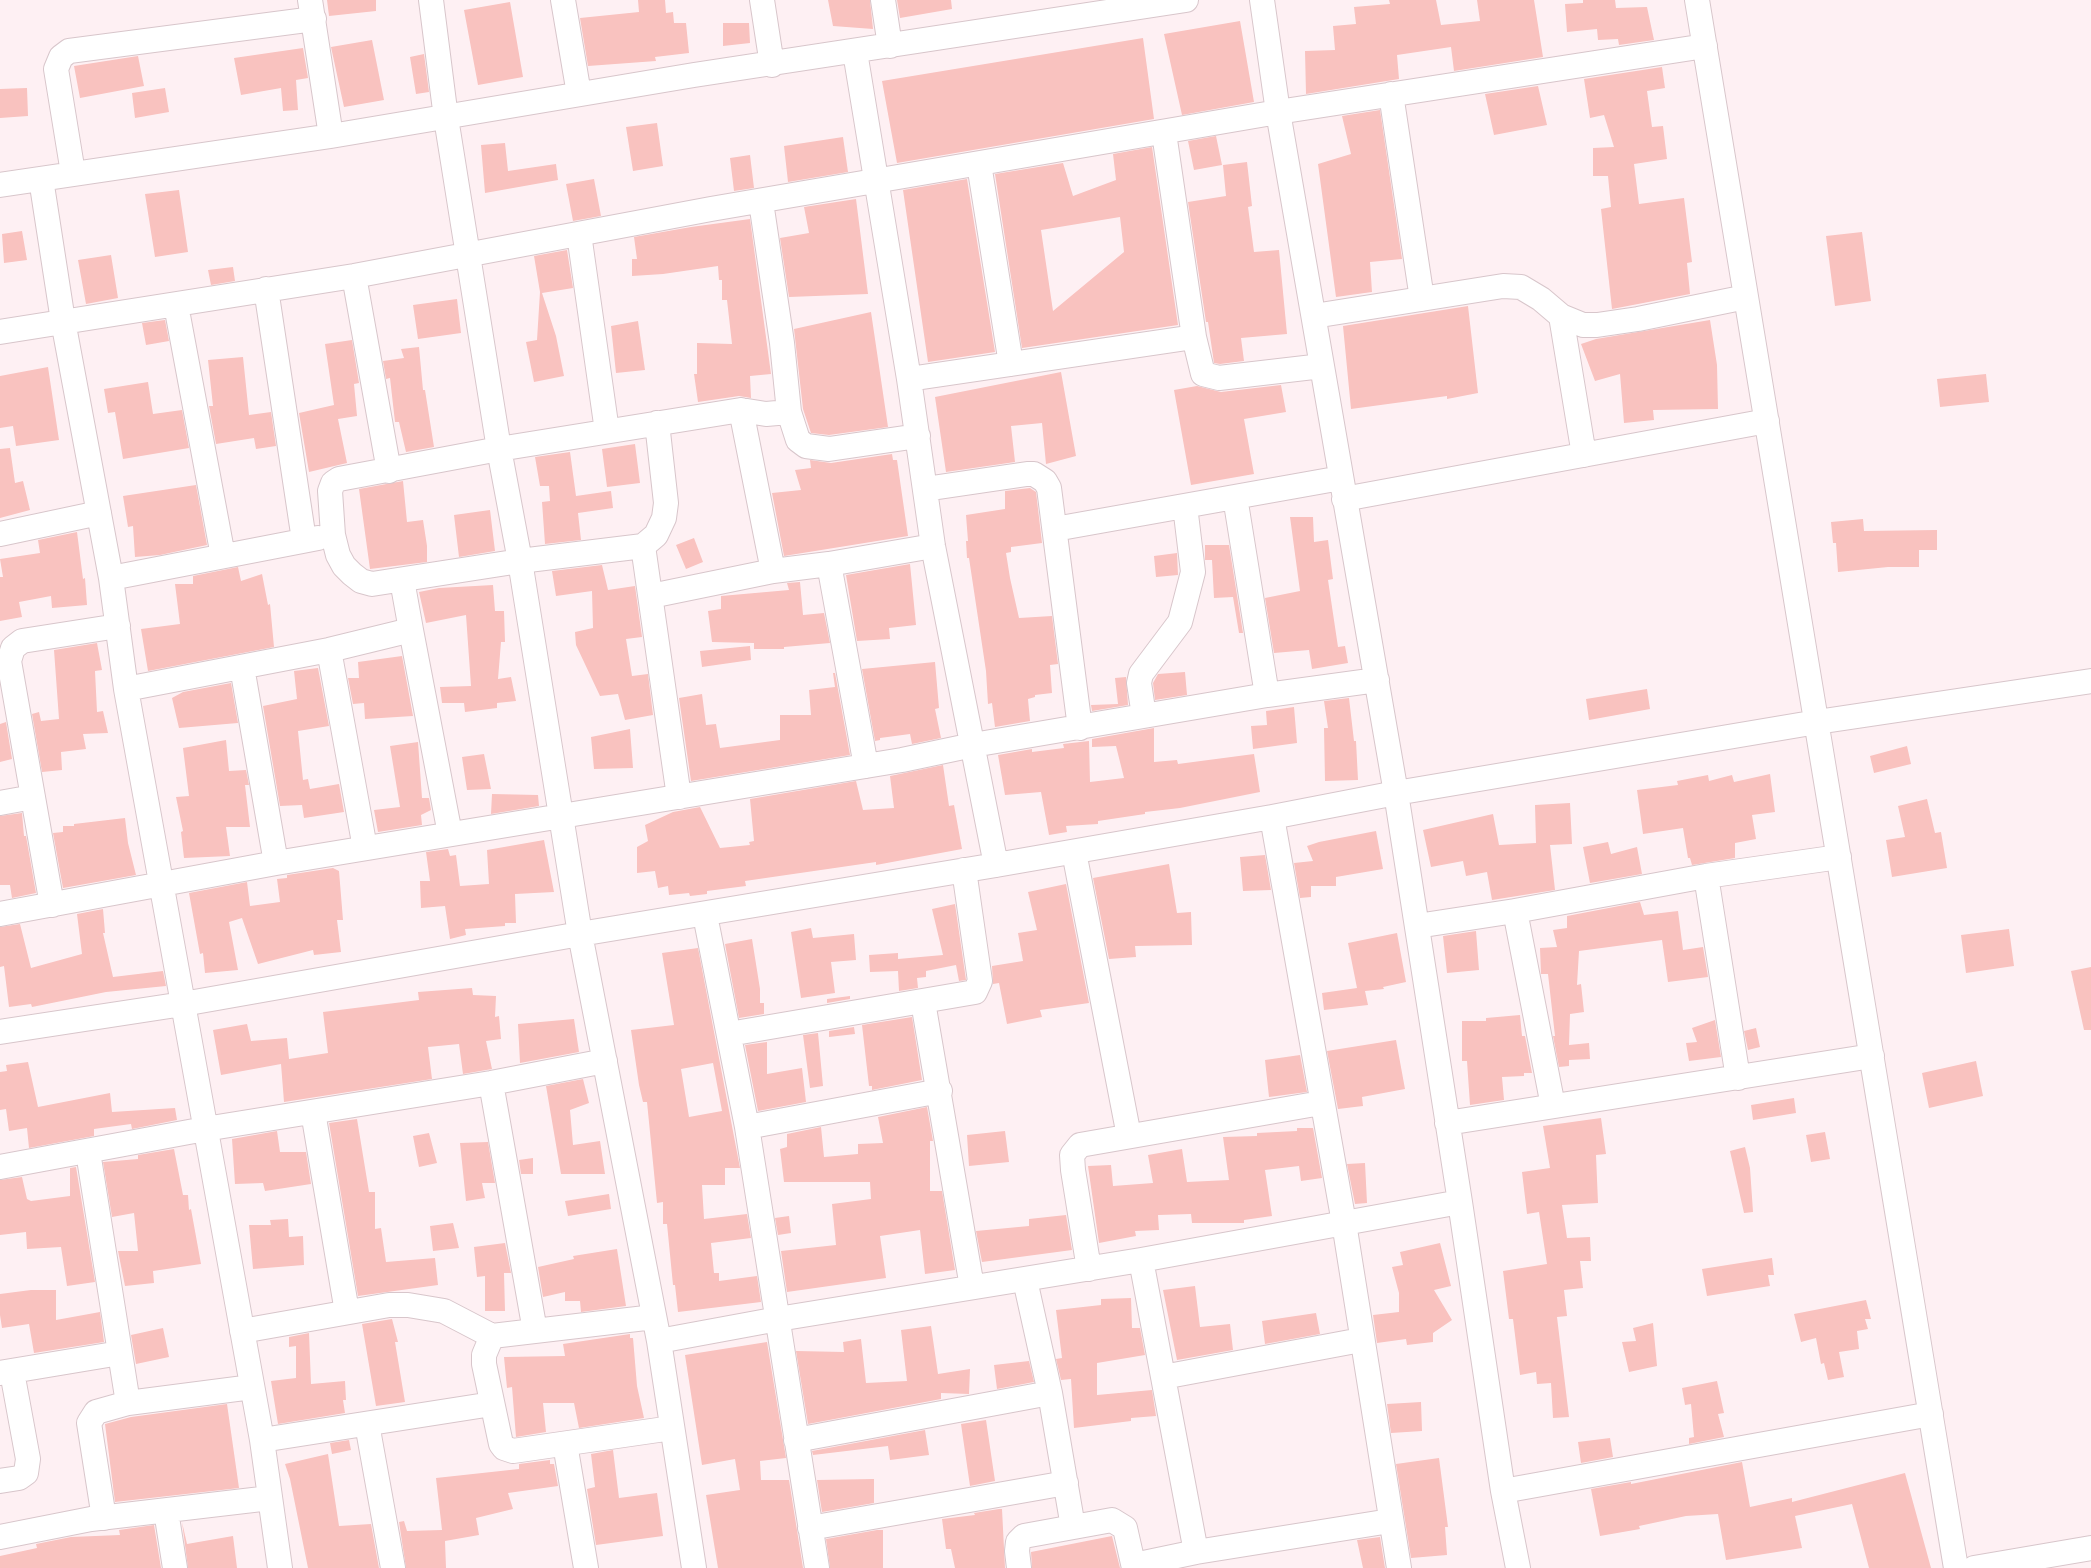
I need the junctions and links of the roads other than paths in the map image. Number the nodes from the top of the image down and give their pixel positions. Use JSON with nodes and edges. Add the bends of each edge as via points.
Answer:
{"nodes":[{"id":1,"x":431,"y":0,"type":"edge"},
{"id":2,"x":563,"y":0,"type":"edge"},
{"id":3,"x":762,"y":0,"type":"edge"},
{"id":4,"x":883,"y":0,"type":"edge"},
{"id":5,"x":1186,"y":0,"type":"edge"},
{"id":6,"x":1262,"y":0,"type":"edge"},
{"id":7,"x":1697,"y":0,"type":"edge"},
{"id":8,"x":1141,"y":4,"type":"edge"},
{"id":9,"x":312,"y":9,"type":"edge"},
{"id":10,"x":890,"y":46,"type":"junction"},
{"id":11,"x":1705,"y":46,"type":"junction"},
{"id":12,"x":855,"y":52,"type":"junction"},
{"id":13,"x":772,"y":64,"type":"junction"},
{"id":14,"x":579,"y":94,"type":"junction"},
{"id":15,"x":1391,"y":94,"type":"junction"},
{"id":16,"x":1278,"y":112,"type":"junction"},
{"id":17,"x":446,"y":118,"type":"junction"},
{"id":18,"x":1164,"y":133,"type":"junction"},
{"id":19,"x":331,"y":136,"type":"junction"},
{"id":20,"x":979,"y":164,"type":"junction"},
{"id":21,"x":73,"y":173,"type":"junction"},
{"id":22,"x":42,"y":179,"type":"junction"},
{"id":23,"x":878,"y":182,"type":"junction"},
{"id":24,"x":0,"y":185,"type":"edge"},
{"id":25,"x":761,"y":202,"type":"junction"},
{"id":26,"x":579,"y":234,"type":"junction"},
{"id":27,"x":469,"y":255,"type":"junction"},
{"id":28,"x":354,"y":276,"type":"junction"},
{"id":29,"x":266,"y":289,"type":"junction"},
{"id":30,"x":1746,"y":297,"type":"junction"},
{"id":31,"x":1422,"y":299,"type":"junction"},
{"id":32,"x":176,"y":305,"type":"junction"},
{"id":33,"x":1314,"y":316,"type":"junction"},
{"id":34,"x":1561,"y":316,"type":"junction"},
{"id":35,"x":63,"y":321,"type":"junction"},
{"id":36,"x":0,"y":332,"type":"edge"},
{"id":37,"x":1194,"y":337,"type":"junction"},
{"id":38,"x":1012,"y":364,"type":"junction"},
{"id":39,"x":1322,"y":366,"type":"junction"},
{"id":40,"x":909,"y":379,"type":"junction"},
{"id":41,"x":741,"y":410,"type":"junction"},
{"id":42,"x":789,"y":412,"type":"junction"},
{"id":43,"x":1767,"y":421,"type":"junction"},
{"id":44,"x":657,"y":423,"type":"junction"},
{"id":45,"x":608,"y":431,"type":"junction"},
{"id":46,"x":918,"y":436,"type":"junction"},
{"id":47,"x":499,"y":449,"type":"junction"},
{"id":48,"x":1584,"y":455,"type":"junction"},
{"id":49,"x":389,"y":471,"type":"junction"},
{"id":50,"x":925,"y":489,"type":"junction"},
{"id":51,"x":1342,"y":489,"type":"junction"},
{"id":52,"x":1235,"y":497,"type":"junction"},
{"id":53,"x":1186,"y":506,"type":"junction"},
{"id":54,"x":99,"y":513,"type":"junction"},
{"id":55,"x":1054,"y":529,"type":"junction"},
{"id":56,"x":0,"y":534,"type":"edge"},
{"id":57,"x":334,"y":535,"type":"junction"},
{"id":58,"x":304,"y":540,"type":"junction"},
{"id":59,"x":643,"y":546,"type":"junction"},
{"id":60,"x":933,"y":546,"type":"junction"},
{"id":61,"x":223,"y":556,"type":"junction"},
{"id":62,"x":520,"y":562,"type":"junction"},
{"id":63,"x":829,"y":564,"type":"junction"},
{"id":64,"x":773,"y":571,"type":"junction"},
{"id":65,"x":111,"y":578,"type":"junction"},
{"id":66,"x":402,"y":580,"type":"junction"},
{"id":67,"x":651,"y":596,"type":"junction"},
{"id":68,"x":118,"y":626,"type":"junction"},
{"id":69,"x":411,"y":630,"type":"junction"},
{"id":70,"x":329,"y":650,"type":"junction"},
{"id":71,"x":4,"y":662,"type":"edge"},
{"id":72,"x":242,"y":667,"type":"junction"},
{"id":73,"x":1377,"y":680,"type":"junction"},
{"id":74,"x":2091,"y":681,"type":"edge"},
{"id":75,"x":126,"y":689,"type":"junction"},
{"id":76,"x":1267,"y":695,"type":"junction"},
{"id":77,"x":1144,"y":716,"type":"junction"},
{"id":78,"x":1817,"y":722,"type":"junction"},
{"id":79,"x":1080,"y":728,"type":"junction"},
{"id":80,"x":973,"y":745,"type":"junction"},
{"id":81,"x":866,"y":766,"type":"junction"},
{"id":82,"x":1396,"y":793,"type":"junction"},
{"id":83,"x":33,"y":797,"type":"junction"},
{"id":84,"x":679,"y":797,"type":"junction"},
{"id":85,"x":0,"y":803,"type":"edge"},
{"id":86,"x":562,"y":816,"type":"junction"},
{"id":87,"x":1272,"y":817,"type":"junction"},
{"id":88,"x":450,"y":834,"type":"junction"},
{"id":89,"x":365,"y":848,"type":"junction"},
{"id":90,"x":1074,"y":852,"type":"junction"},
{"id":91,"x":1839,"y":857,"type":"junction"},
{"id":92,"x":276,"y":863,"type":"junction"},
{"id":93,"x":996,"y":865,"type":"junction"},
{"id":94,"x":964,"y":870,"type":"junction"},
{"id":95,"x":1706,"y":876,"type":"junction"},
{"id":96,"x":161,"y":885,"type":"junction"},
{"id":97,"x":52,"y":905,"type":"junction"},
{"id":98,"x":1515,"y":911,"type":"junction"},
{"id":99,"x":0,"y":914,"type":"edge"},
{"id":100,"x":705,"y":915,"type":"junction"},
{"id":101,"x":1417,"y":926,"type":"junction"},
{"id":102,"x":580,"y":934,"type":"junction"},
{"id":103,"x":923,"y":1002,"type":"junction"},
{"id":104,"x":182,"y":1004,"type":"junction"},
{"id":105,"x":0,"y":1032,"type":"edge"},
{"id":106,"x":729,"y":1034,"type":"junction"},
{"id":107,"x":1872,"y":1056,"type":"junction"},
{"id":108,"x":605,"y":1061,"type":"junction"},
{"id":109,"x":1738,"y":1078,"type":"junction"},
{"id":110,"x":491,"y":1083,"type":"junction"},
{"id":111,"x":940,"y":1091,"type":"junction"},
{"id":112,"x":1321,"y":1103,"type":"junction"},
{"id":113,"x":1552,"y":1106,"type":"junction"},
{"id":114,"x":313,"y":1112,"type":"junction"},
{"id":115,"x":1447,"y":1123,"type":"junction"},
{"id":116,"x":747,"y":1127,"type":"junction"},
{"id":117,"x":205,"y":1129,"type":"junction"},
{"id":118,"x":1128,"y":1136,"type":"junction"},
{"id":119,"x":88,"y":1152,"type":"junction"},
{"id":120,"x":0,"y":1168,"type":"edge"},
{"id":121,"x":1460,"y":1202,"type":"junction"},
{"id":122,"x":1344,"y":1223,"type":"junction"},
{"id":123,"x":1141,"y":1260,"type":"junction"},
{"id":124,"x":1089,"y":1269,"type":"junction"},
{"id":125,"x":1025,"y":1280,"type":"junction"},
{"id":126,"x":972,"y":1287,"type":"junction"},
{"id":127,"x":347,"y":1312,"type":"junction"},
{"id":128,"x":654,"y":1317,"type":"junction"},
{"id":129,"x":778,"y":1319,"type":"junction"},
{"id":130,"x":242,"y":1330,"type":"junction"},
{"id":131,"x":535,"y":1331,"type":"junction"},
{"id":132,"x":492,"y":1336,"type":"junction"},
{"id":133,"x":1361,"y":1340,"type":"junction"},
{"id":134,"x":659,"y":1342,"type":"junction"},
{"id":135,"x":120,"y":1353,"type":"junction"},
{"id":136,"x":6,"y":1372,"type":"edge"},
{"id":137,"x":1163,"y":1377,"type":"junction"},
{"id":138,"x":252,"y":1387,"type":"junction"},
{"id":139,"x":1050,"y":1393,"type":"junction"},
{"id":140,"x":128,"y":1403,"type":"junction"},
{"id":141,"x":492,"y":1404,"type":"junction"},
{"id":142,"x":1931,"y":1414,"type":"junction"},
{"id":143,"x":367,"y":1424,"type":"junction"},
{"id":144,"x":672,"y":1428,"type":"junction"},
{"id":145,"x":262,"y":1440,"type":"junction"},
{"id":146,"x":796,"y":1440,"type":"junction"},
{"id":147,"x":565,"y":1444,"type":"junction"},
{"id":148,"x":0,"y":1481,"type":"edge"},
{"id":149,"x":1066,"y":1483,"type":"junction"},
{"id":150,"x":1503,"y":1491,"type":"junction"},
{"id":151,"x":270,"y":1498,"type":"junction"},
{"id":152,"x":166,"y":1511,"type":"junction"},
{"id":153,"x":104,"y":1518,"type":"junction"},
{"id":154,"x":1390,"y":1521,"type":"junction"},
{"id":155,"x":1073,"y":1527,"type":"junction"},
{"id":156,"x":810,"y":1528,"type":"junction"},
{"id":157,"x":0,"y":1537,"type":"edge"},
{"id":158,"x":2091,"y":1548,"type":"edge"},
{"id":159,"x":1196,"y":1552,"type":"junction"},
{"id":160,"x":1134,"y":1566,"type":"edge"},
{"id":161,"x":175,"y":1568,"type":"edge"},
{"id":162,"x":280,"y":1568,"type":"edge"},
{"id":163,"x":393,"y":1568,"type":"edge"},
{"id":164,"x":586,"y":1568,"type":"edge"},
{"id":165,"x":694,"y":1568,"type":"edge"},
{"id":166,"x":817,"y":1568,"type":"edge"},
{"id":167,"x":1019,"y":1568,"type":"edge"},
{"id":168,"x":1398,"y":1568,"type":"edge"},
{"id":169,"x":1518,"y":1568,"type":"edge"},
{"id":170,"x":1956,"y":1568,"type":"edge"},
{"id":171,"x":1974,"y":1568,"type":"edge"}],
"edges":[{"from":1,"to":17,"type":"street"},
{"from":2,"to":14,"type":"street"},
{"from":3,"to":13,"type":"street"},
{"from":4,"to":10,"type":"street"},
{"from":5,"to":8,"type":"street"},
{"from":6,"to":16,"type":"street"},
{"from":7,"to":11,"type":"street"},
{"from":8,"to":10,"type":"street"},
{"from":9,"to":19,"type":"street"},
{"from":9,"to":21,"type":"street","via":[[69,51],[61,57],[56,68]]},
{"from":10,"to":12,"type":"street"},
{"from":11,"to":15,"type":"street"},
{"from":11,"to":30,"type":"street"},
{"from":12,"to":13,"type":"street"},
{"from":12,"to":23,"type":"street"},
{"from":13,"to":14,"type":"street"},
{"from":14,"to":17,"type":"street"},
{"from":15,"to":16,"type":"street"},
{"from":15,"to":31,"type":"street"},
{"from":16,"to":18,"type":"street"},
{"from":16,"to":33,"type":"street"},
{"from":17,"to":19,"type":"street"},
{"from":17,"to":27,"type":"street"},
{"from":18,"to":20,"type":"street"},
{"from":18,"to":37,"type":"street"},
{"from":19,"to":21,"type":"street"},
{"from":20,"to":23,"type":"street"},
{"from":20,"to":38,"type":"street"},
{"from":21,"to":22,"type":"street"},
{"from":22,"to":24,"type":"street"},
{"from":22,"to":35,"type":"street"},
{"from":23,"to":25,"type":"street"},
{"from":23,"to":40,"type":"street"},
{"from":25,"to":26,"type":"street"},
{"from":25,"to":42,"type":"street"},
{"from":26,"to":27,"type":"street"},
{"from":26,"to":45,"type":"street"},
{"from":27,"to":28,"type":"street"},
{"from":27,"to":47,"type":"street"},
{"from":28,"to":29,"type":"street"},
{"from":28,"to":49,"type":"street"},
{"from":29,"to":32,"type":"street"},
{"from":29,"to":58,"type":"street"},
{"from":30,"to":34,"type":"street","via":[[1638,320],[1597,325],[1583,325]]},
{"from":30,"to":43,"type":"street"},
{"from":31,"to":33,"type":"street"},
{"from":31,"to":34,"type":"street","via":[[1503,286],[1520,287]]},
{"from":32,"to":35,"type":"street"},
{"from":32,"to":61,"type":"street"},
{"from":33,"to":39,"type":"street"},
{"from":34,"to":48,"type":"street"},
{"from":35,"to":36,"type":"street"},
{"from":35,"to":54,"type":"street"},
{"from":37,"to":38,"type":"street"},
{"from":37,"to":39,"type":"street","via":[[1205,376],[1254,375]]},
{"from":38,"to":40,"type":"street"},
{"from":39,"to":51,"type":"street"},
{"from":40,"to":46,"type":"street"},
{"from":41,"to":42,"type":"street","via":[[766,414]]},
{"from":41,"to":44,"type":"street"},
{"from":41,"to":64,"type":"street"},
{"from":42,"to":46,"type":"street","via":[[798,440],[806,446],[829,449]]},
{"from":43,"to":48,"type":"street"},
{"from":43,"to":78,"type":"street"},
{"from":44,"to":45,"type":"street"},
{"from":44,"to":59,"type":"street","via":[[666,503],[664,518],[656,535]]},
{"from":45,"to":47,"type":"street"},
{"from":46,"to":50,"type":"street"},
{"from":47,"to":49,"type":"street"},
{"from":47,"to":62,"type":"street"},
{"from":48,"to":51,"type":"street"},
{"from":49,"to":57,"type":"street","via":[[339,479],[333,483],[329,500]]},
{"from":50,"to":55,"type":"street","via":[[1034,474],[1049,488]]},
{"from":50,"to":60,"type":"street"},
{"from":51,"to":52,"type":"street"},
{"from":51,"to":73,"type":"street"},
{"from":52,"to":53,"type":"street"},
{"from":52,"to":76,"type":"street"},
{"from":53,"to":55,"type":"street"},
{"from":53,"to":77,"type":"street","via":[[1193,572],[1175,632],[1141,674],[1139,683]]},
{"from":54,"to":56,"type":"street"},
{"from":54,"to":65,"type":"street"},
{"from":55,"to":79,"type":"street"},
{"from":57,"to":58,"type":"street"},
{"from":57,"to":66,"type":"street","via":[[344,566],[361,581],[372,584]]},
{"from":58,"to":61,"type":"street"},
{"from":59,"to":62,"type":"street"},
{"from":59,"to":67,"type":"street"},
{"from":60,"to":63,"type":"street"},
{"from":60,"to":80,"type":"street"},
{"from":61,"to":65,"type":"street"},
{"from":62,"to":66,"type":"street"},
{"from":62,"to":86,"type":"street"},
{"from":63,"to":64,"type":"street"},
{"from":63,"to":81,"type":"street"},
{"from":64,"to":67,"type":"street"},
{"from":65,"to":68,"type":"street"},
{"from":66,"to":69,"type":"street"},
{"from":67,"to":84,"type":"street"},
{"from":68,"to":71,"type":"street","via":[[22,641]]},
{"from":68,"to":75,"type":"street"},
{"from":69,"to":70,"type":"street"},
{"from":69,"to":88,"type":"street"},
{"from":70,"to":72,"type":"street"},
{"from":70,"to":89,"type":"street"},
{"from":71,"to":83,"type":"street"},
{"from":72,"to":75,"type":"street"},
{"from":72,"to":92,"type":"street"},
{"from":73,"to":76,"type":"street"},
{"from":73,"to":82,"type":"street"},
{"from":74,"to":78,"type":"street"},
{"from":75,"to":96,"type":"street"},
{"from":76,"to":77,"type":"street"},
{"from":77,"to":79,"type":"street"},
{"from":78,"to":82,"type":"street"},
{"from":78,"to":91,"type":"street"},
{"from":79,"to":80,"type":"street"},
{"from":80,"to":81,"type":"street"},
{"from":80,"to":93,"type":"street"},
{"from":81,"to":84,"type":"street"},
{"from":82,"to":87,"type":"street"},
{"from":82,"to":101,"type":"street"},
{"from":83,"to":85,"type":"street"},
{"from":83,"to":97,"type":"street"},
{"from":84,"to":86,"type":"street"},
{"from":86,"to":88,"type":"street"},
{"from":86,"to":102,"type":"street"},
{"from":87,"to":90,"type":"street"},
{"from":87,"to":112,"type":"street"},
{"from":88,"to":89,"type":"street"},
{"from":89,"to":92,"type":"street"},
{"from":90,"to":93,"type":"street"},
{"from":90,"to":118,"type":"street"},
{"from":91,"to":95,"type":"street"},
{"from":91,"to":107,"type":"street"},
{"from":92,"to":96,"type":"street"},
{"from":93,"to":94,"type":"street"},
{"from":94,"to":100,"type":"street"},
{"from":94,"to":103,"type":"street","via":[[979,986],[971,993]]},
{"from":95,"to":98,"type":"street"},
{"from":95,"to":109,"type":"street"},
{"from":96,"to":97,"type":"street"},
{"from":96,"to":104,"type":"street"},
{"from":97,"to":99,"type":"street"},
{"from":98,"to":101,"type":"street"},
{"from":98,"to":113,"type":"street"},
{"from":100,"to":102,"type":"street"},
{"from":100,"to":106,"type":"street"},
{"from":101,"to":115,"type":"street"},
{"from":102,"to":104,"type":"street"},
{"from":102,"to":108,"type":"street"},
{"from":103,"to":106,"type":"street"},
{"from":103,"to":111,"type":"street"},
{"from":104,"to":105,"type":"street"},
{"from":104,"to":117,"type":"street"},
{"from":106,"to":116,"type":"street"},
{"from":107,"to":109,"type":"street"},
{"from":107,"to":142,"type":"street"},
{"from":108,"to":110,"type":"street"},
{"from":108,"to":128,"type":"street"},
{"from":109,"to":113,"type":"street"},
{"from":110,"to":114,"type":"street"},
{"from":110,"to":131,"type":"street"},
{"from":111,"to":116,"type":"street"},
{"from":111,"to":126,"type":"street"},
{"from":112,"to":118,"type":"street"},
{"from":112,"to":122,"type":"street"},
{"from":113,"to":115,"type":"street"},
{"from":114,"to":117,"type":"street"},
{"from":114,"to":127,"type":"street"},
{"from":115,"to":121,"type":"street"},
{"from":116,"to":129,"type":"street"},
{"from":117,"to":119,"type":"street"},
{"from":117,"to":130,"type":"street"},
{"from":118,"to":124,"type":"street","via":[[1080,1145],[1072,1155]]},
{"from":119,"to":120,"type":"street"},
{"from":119,"to":135,"type":"street"},
{"from":121,"to":122,"type":"street"},
{"from":121,"to":150,"type":"street"},
{"from":122,"to":123,"type":"street"},
{"from":122,"to":133,"type":"street"},
{"from":123,"to":124,"type":"street"},
{"from":123,"to":137,"type":"street"},
{"from":124,"to":125,"type":"street"},
{"from":125,"to":126,"type":"street"},
{"from":125,"to":139,"type":"street"},
{"from":126,"to":129,"type":"street"},
{"from":127,"to":130,"type":"street"},
{"from":127,"to":132,"type":"street","via":[[389,1305],[423,1307],[444,1311]]},
{"from":128,"to":131,"type":"street"},
{"from":128,"to":134,"type":"street"},
{"from":129,"to":134,"type":"street"},
{"from":129,"to":146,"type":"street"},
{"from":130,"to":138,"type":"street"},
{"from":131,"to":132,"type":"street"},
{"from":132,"to":141,"type":"street","via":[[484,1364]]},
{"from":133,"to":137,"type":"street"},
{"from":133,"to":154,"type":"street"},
{"from":134,"to":144,"type":"street"},
{"from":135,"to":136,"type":"street"},
{"from":135,"to":140,"type":"street"},
{"from":136,"to":148,"type":"street","via":[[28,1460],[26,1473],[19,1478]]},
{"from":137,"to":159,"type":"street"},
{"from":138,"to":140,"type":"street"},
{"from":138,"to":145,"type":"street"},
{"from":139,"to":146,"type":"street"},
{"from":139,"to":149,"type":"street"},
{"from":140,"to":153,"type":"street","via":[[96,1412],[89,1423]]},
{"from":141,"to":143,"type":"street"},
{"from":141,"to":147,"type":"street","via":[[504,1448],[514,1451]]},
{"from":142,"to":150,"type":"street"},
{"from":142,"to":170,"type":"street"},
{"from":143,"to":145,"type":"street"},
{"from":143,"to":163,"type":"street"},
{"from":144,"to":147,"type":"street"},
{"from":144,"to":165,"type":"street"},
{"from":145,"to":151,"type":"street"},
{"from":146,"to":156,"type":"street"},
{"from":147,"to":164,"type":"street"},
{"from":149,"to":155,"type":"street"},
{"from":149,"to":156,"type":"street"},
{"from":150,"to":169,"type":"street"},
{"from":151,"to":152,"type":"street"},
{"from":151,"to":162,"type":"street"},
{"from":152,"to":153,"type":"street"},
{"from":152,"to":161,"type":"street"},
{"from":153,"to":157,"type":"street"},
{"from":154,"to":159,"type":"street"},
{"from":154,"to":168,"type":"street"},
{"from":155,"to":160,"type":"street","via":[[1112,1520],[1119,1522],[1125,1528]]},
{"from":155,"to":167,"type":"street","via":[[1024,1536],[1018,1542]]},
{"from":156,"to":166,"type":"street"},
{"from":158,"to":171,"type":"street"},
{"from":159,"to":160,"type":"street"}]}
